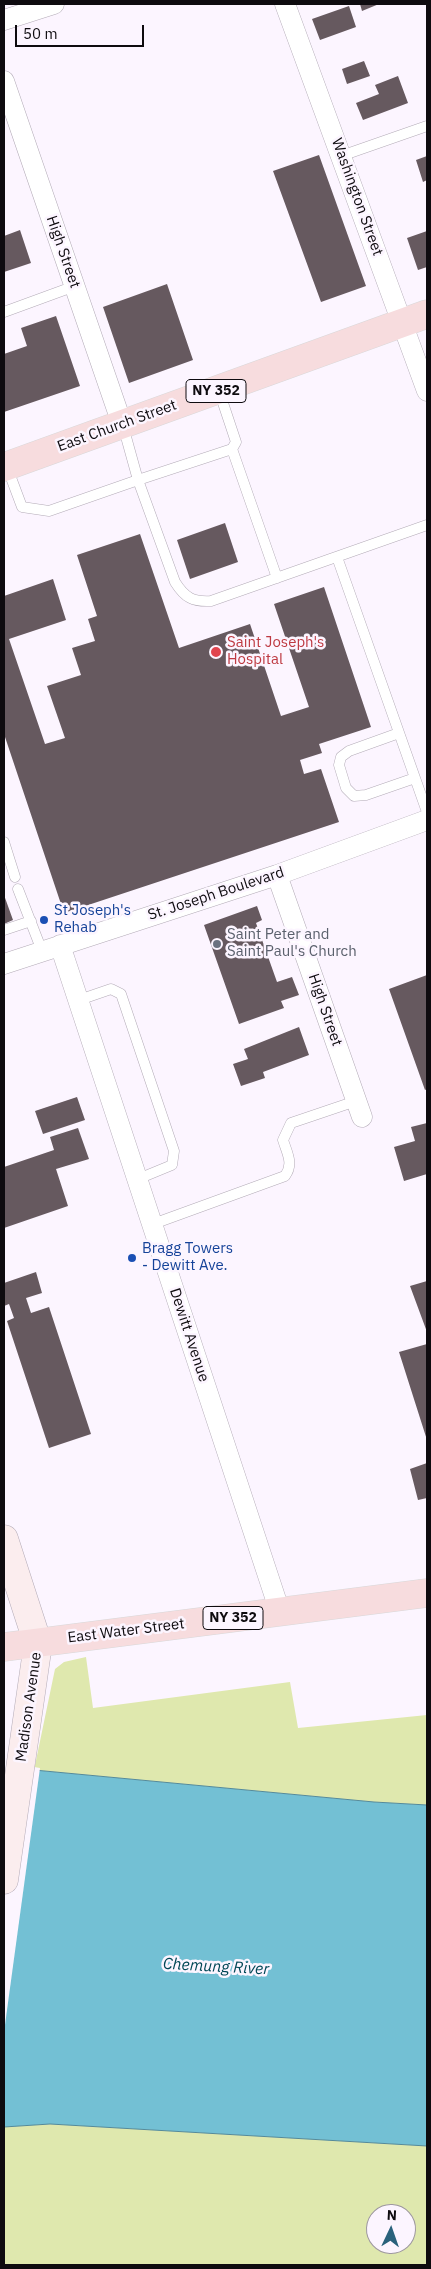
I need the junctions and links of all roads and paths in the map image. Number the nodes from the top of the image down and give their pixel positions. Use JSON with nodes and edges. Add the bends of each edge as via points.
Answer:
{"nodes":[{"id":1,"x":54,"y":4,"type":"edge"},
{"id":2,"x":285,"y":4,"type":"edge"},
{"id":3,"x":4,"y":20,"type":"edge"},
{"id":4,"x":6,"y":93,"type":"edge"},
{"id":5,"x":427,"y":126,"type":"edge"},
{"id":6,"x":341,"y":156,"type":"junction"},
{"id":7,"x":75,"y":286,"type":"junction"},
{"id":8,"x":4,"y":312,"type":"edge"},
{"id":9,"x":415,"y":318,"type":"edge"},
{"id":10,"x":218,"y":390,"type":"junction"},
{"id":11,"x":427,"y":391,"type":"edge"},
{"id":12,"x":122,"y":424,"type":"junction"},
{"id":13,"x":232,"y":449,"type":"junction"},
{"id":14,"x":5,"y":466,"type":"edge"},
{"id":15,"x":138,"y":480,"type":"junction"},
{"id":16,"x":427,"y":525,"type":"edge"},
{"id":17,"x":337,"y":557,"type":"junction"},
{"id":18,"x":277,"y":578,"type":"junction"},
{"id":19,"x":399,"y":733,"type":"junction"},
{"id":20,"x":415,"y":778,"type":"junction"},
{"id":21,"x":427,"y":812,"type":"edge"},
{"id":22,"x":427,"y":820,"type":"edge"},
{"id":23,"x":4,"y":842,"type":"edge"},
{"id":24,"x":277,"y":875,"type":"junction"},
{"id":25,"x":16,"y":878,"type":"dead end"},
{"id":26,"x":18,"y":889,"type":"dead end"},
{"id":27,"x":31,"y":921,"type":"junction"},
{"id":28,"x":4,"y":930,"type":"edge"},
{"id":29,"x":51,"y":948,"type":"junction"},
{"id":30,"x":4,"y":964,"type":"edge"},
{"id":31,"x":79,"y":1000,"type":"junction"},
{"id":32,"x":359,"y":1109,"type":"joint"},
{"id":33,"x":138,"y":1179,"type":"junction"},
{"id":34,"x":153,"y":1224,"type":"junction"},
{"id":35,"x":4,"y":1539,"type":"edge"},
{"id":36,"x":427,"y":1594,"type":"edge"},
{"id":37,"x":280,"y":1612,"type":"junction"},
{"id":38,"x":38,"y":1644,"type":"junction"},
{"id":39,"x":4,"y":1646,"type":"edge"},
{"id":40,"x":4,"y":1880,"type":"edge"}],
"edges":[{"from":1,"to":3,"type":"street"},
{"from":2,"to":6,"type":"street","name":"Washington Street"},
{"from":4,"to":7,"type":"street","name":"High Street"},
{"from":5,"to":6,"type":"lane"},
{"from":6,"to":9,"type":"street","name":"Washington Street"},
{"from":7,"to":8,"type":"lane"},
{"from":7,"to":12,"type":"street","name":"High Street"},
{"from":9,"to":10,"type":"main road","name":"East Church Street","number":"NY 352"},
{"from":9,"to":11,"type":"street","name":"Washington Street"},
{"from":10,"to":12,"type":"main road","name":"East Church Street","number":"NY 352"},
{"from":10,"to":13,"type":"lane","via":[[236,442]]},
{"from":12,"to":14,"type":"main road","name":"East Church Street","number":"NY 352"},
{"from":12,"to":15,"type":"lane"},
{"from":13,"to":15,"type":"lane"},
{"from":13,"to":18,"type":"lane"},
{"from":14,"to":15,"type":"lane","via":[[22,507],[49,511]]},
{"from":15,"to":18,"type":"lane","via":[[182,594],[195,602],[211,601]]},
{"from":16,"to":17,"type":"lane"},
{"from":17,"to":18,"type":"lane"},
{"from":17,"to":19,"type":"lane"},
{"from":19,"to":20,"type":"lane"},
{"from":19,"to":20,"type":"lane","via":[[349,751],[342,757],[339,765],[346,788],[354,796],[366,795]]},
{"from":20,"to":21,"type":"lane"},
{"from":22,"to":24,"type":"street","name":"St. Joseph Boulevard"},
{"from":23,"to":25,"type":"lane"},
{"from":24,"to":29,"type":"street","name":"St. Joseph Boulevard"},
{"from":24,"to":32,"type":"street","name":"High Street"},
{"from":26,"to":27,"type":"lane"},
{"from":27,"to":28,"type":"lane"},
{"from":27,"to":29,"type":"lane"},
{"from":29,"to":30,"type":"street","name":"St. Joseph Boulevard"},
{"from":29,"to":31,"type":"street","name":"Dewitt Avenue"},
{"from":31,"to":33,"type":"street","name":"Dewitt Avenue"},
{"from":31,"to":33,"type":"lane","via":[[111,990],[122,994],[174,1151],[172,1165]]},
{"from":32,"to":34,"type":"lane","via":[[291,1123],[283,1140],[290,1162],[286,1176]]},
{"from":33,"to":34,"type":"street","name":"Dewitt Avenue"},
{"from":34,"to":37,"type":"street","name":"Dewitt Avenue"},
{"from":35,"to":38,"type":"main road","name":"Madison Avenue"},
{"from":36,"to":37,"type":"main road","name":"East Water Street","number":"NY 352"},
{"from":37,"to":38,"type":"main road","name":"East Water Street","number":"NY 352"},
{"from":38,"to":39,"type":"main road","name":"East Water Street","number":"NY 352"},
{"from":38,"to":40,"type":"main road","name":"Madison Avenue"}]}
